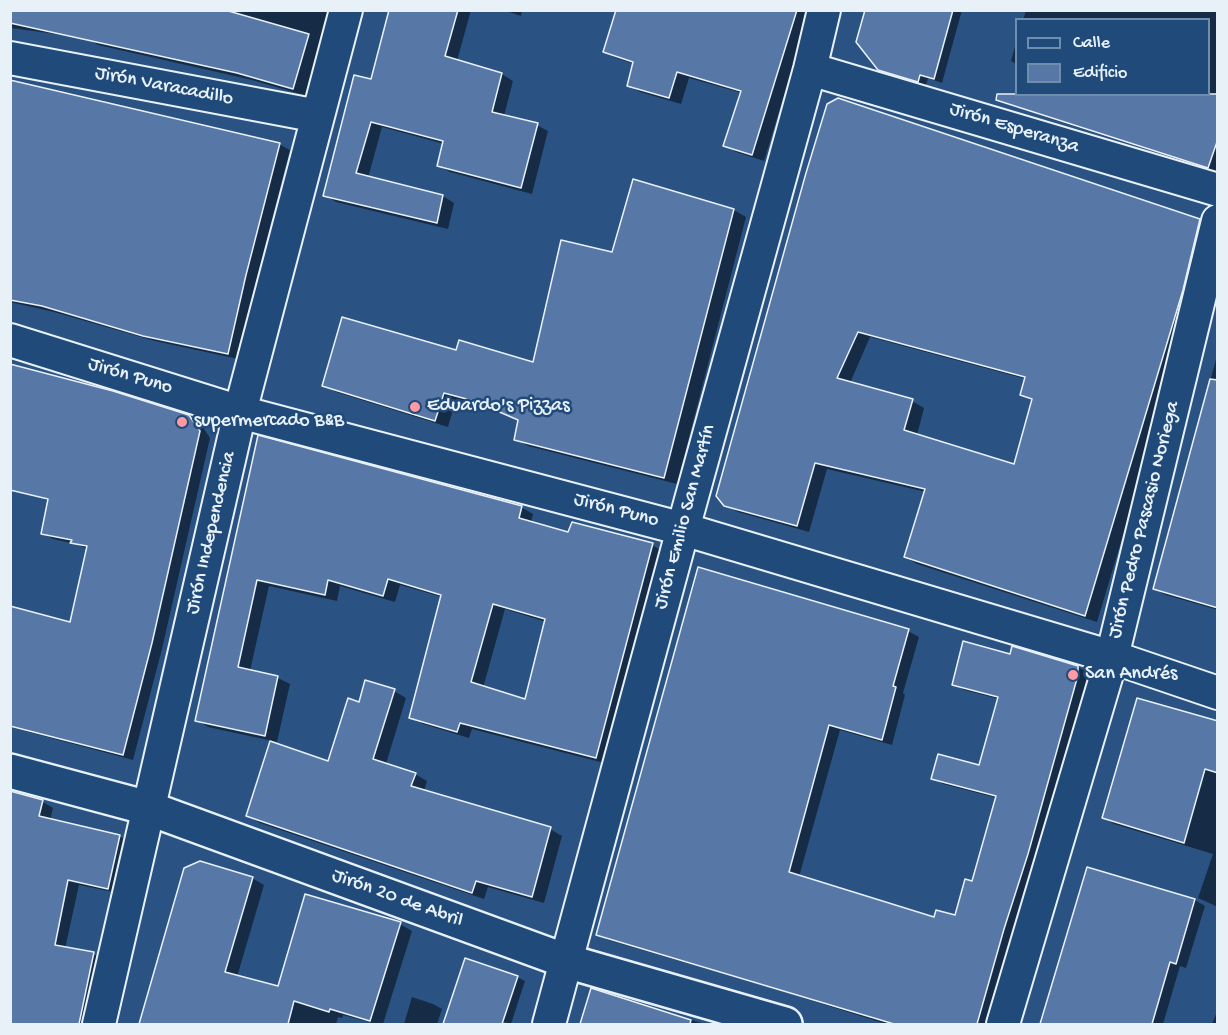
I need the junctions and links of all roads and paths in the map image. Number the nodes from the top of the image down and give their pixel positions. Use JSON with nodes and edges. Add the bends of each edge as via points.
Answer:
{"nodes":[{"id":1,"x":346,"y":10,"type":"edge"},
{"id":2,"x":824,"y":10,"type":"edge"},
{"id":3,"x":10,"y":58,"type":"edge"},
{"id":4,"x":810,"y":69,"type":"junction"},
{"id":5,"x":318,"y":116,"type":"junction"},
{"id":6,"x":1218,"y":190,"type":"edge"},
{"id":7,"x":1218,"y":220,"type":"edge"},
{"id":8,"x":10,"y":340,"type":"edge"},
{"id":9,"x":240,"y":412,"type":"junction"},
{"id":10,"x":682,"y":529,"type":"junction"},
{"id":11,"x":1112,"y":657,"type":"junction"},
{"id":12,"x":1218,"y":693,"type":"edge"},
{"id":13,"x":10,"y":771,"type":"edge"},
{"id":14,"x":148,"y":808,"type":"junction"},
{"id":15,"x":567,"y":961,"type":"junction"},
{"id":16,"x":99,"y":1024,"type":"edge"},
{"id":17,"x":549,"y":1024,"type":"edge"},
{"id":18,"x":785,"y":1024,"type":"edge"},
{"id":19,"x":1003,"y":1024,"type":"edge"}],
"edges":[{"from":1,"to":5,"type":"street","name":"Jirón Independencia"},
{"from":2,"to":4,"type":"street","name":"Jirón Emilio San Martín"},
{"from":3,"to":5,"type":"street","name":"Jirón Varacadillo"},
{"from":4,"to":6,"type":"street","name":"Jirón Esperanza"},
{"from":4,"to":10,"type":"street","name":"Jirón Emilio San Martín"},
{"from":5,"to":9,"type":"street","name":"Jirón Independencia"},
{"from":7,"to":11,"type":"street","name":"Jirón Pedro Pascasio Noriega"},
{"from":8,"to":9,"type":"street","name":"Jirón Puno"},
{"from":9,"to":10,"type":"street","name":"Jirón Puno"},
{"from":9,"to":14,"type":"street","name":"Jirón Independencia"},
{"from":10,"to":11,"type":"street","name":"Jirón Puno"},
{"from":10,"to":15,"type":"street","name":"Jirón Emilio San Martín"},
{"from":11,"to":12,"type":"street","name":"Jirón Puno"},
{"from":11,"to":19,"type":"street","name":"Jirón Pedro Pascasio Noriega"},
{"from":13,"to":14,"type":"street","name":"Jirón 20 de Abril"},
{"from":14,"to":15,"type":"street","name":"Jirón 20 de Abril"},
{"from":14,"to":16,"type":"street","name":"Jirón Independencia"},
{"from":15,"to":17,"type":"street","name":"Jirón Emilio San Martín"},
{"from":15,"to":18,"type":"street","name":"Jirón 20 de Abril"}]}
